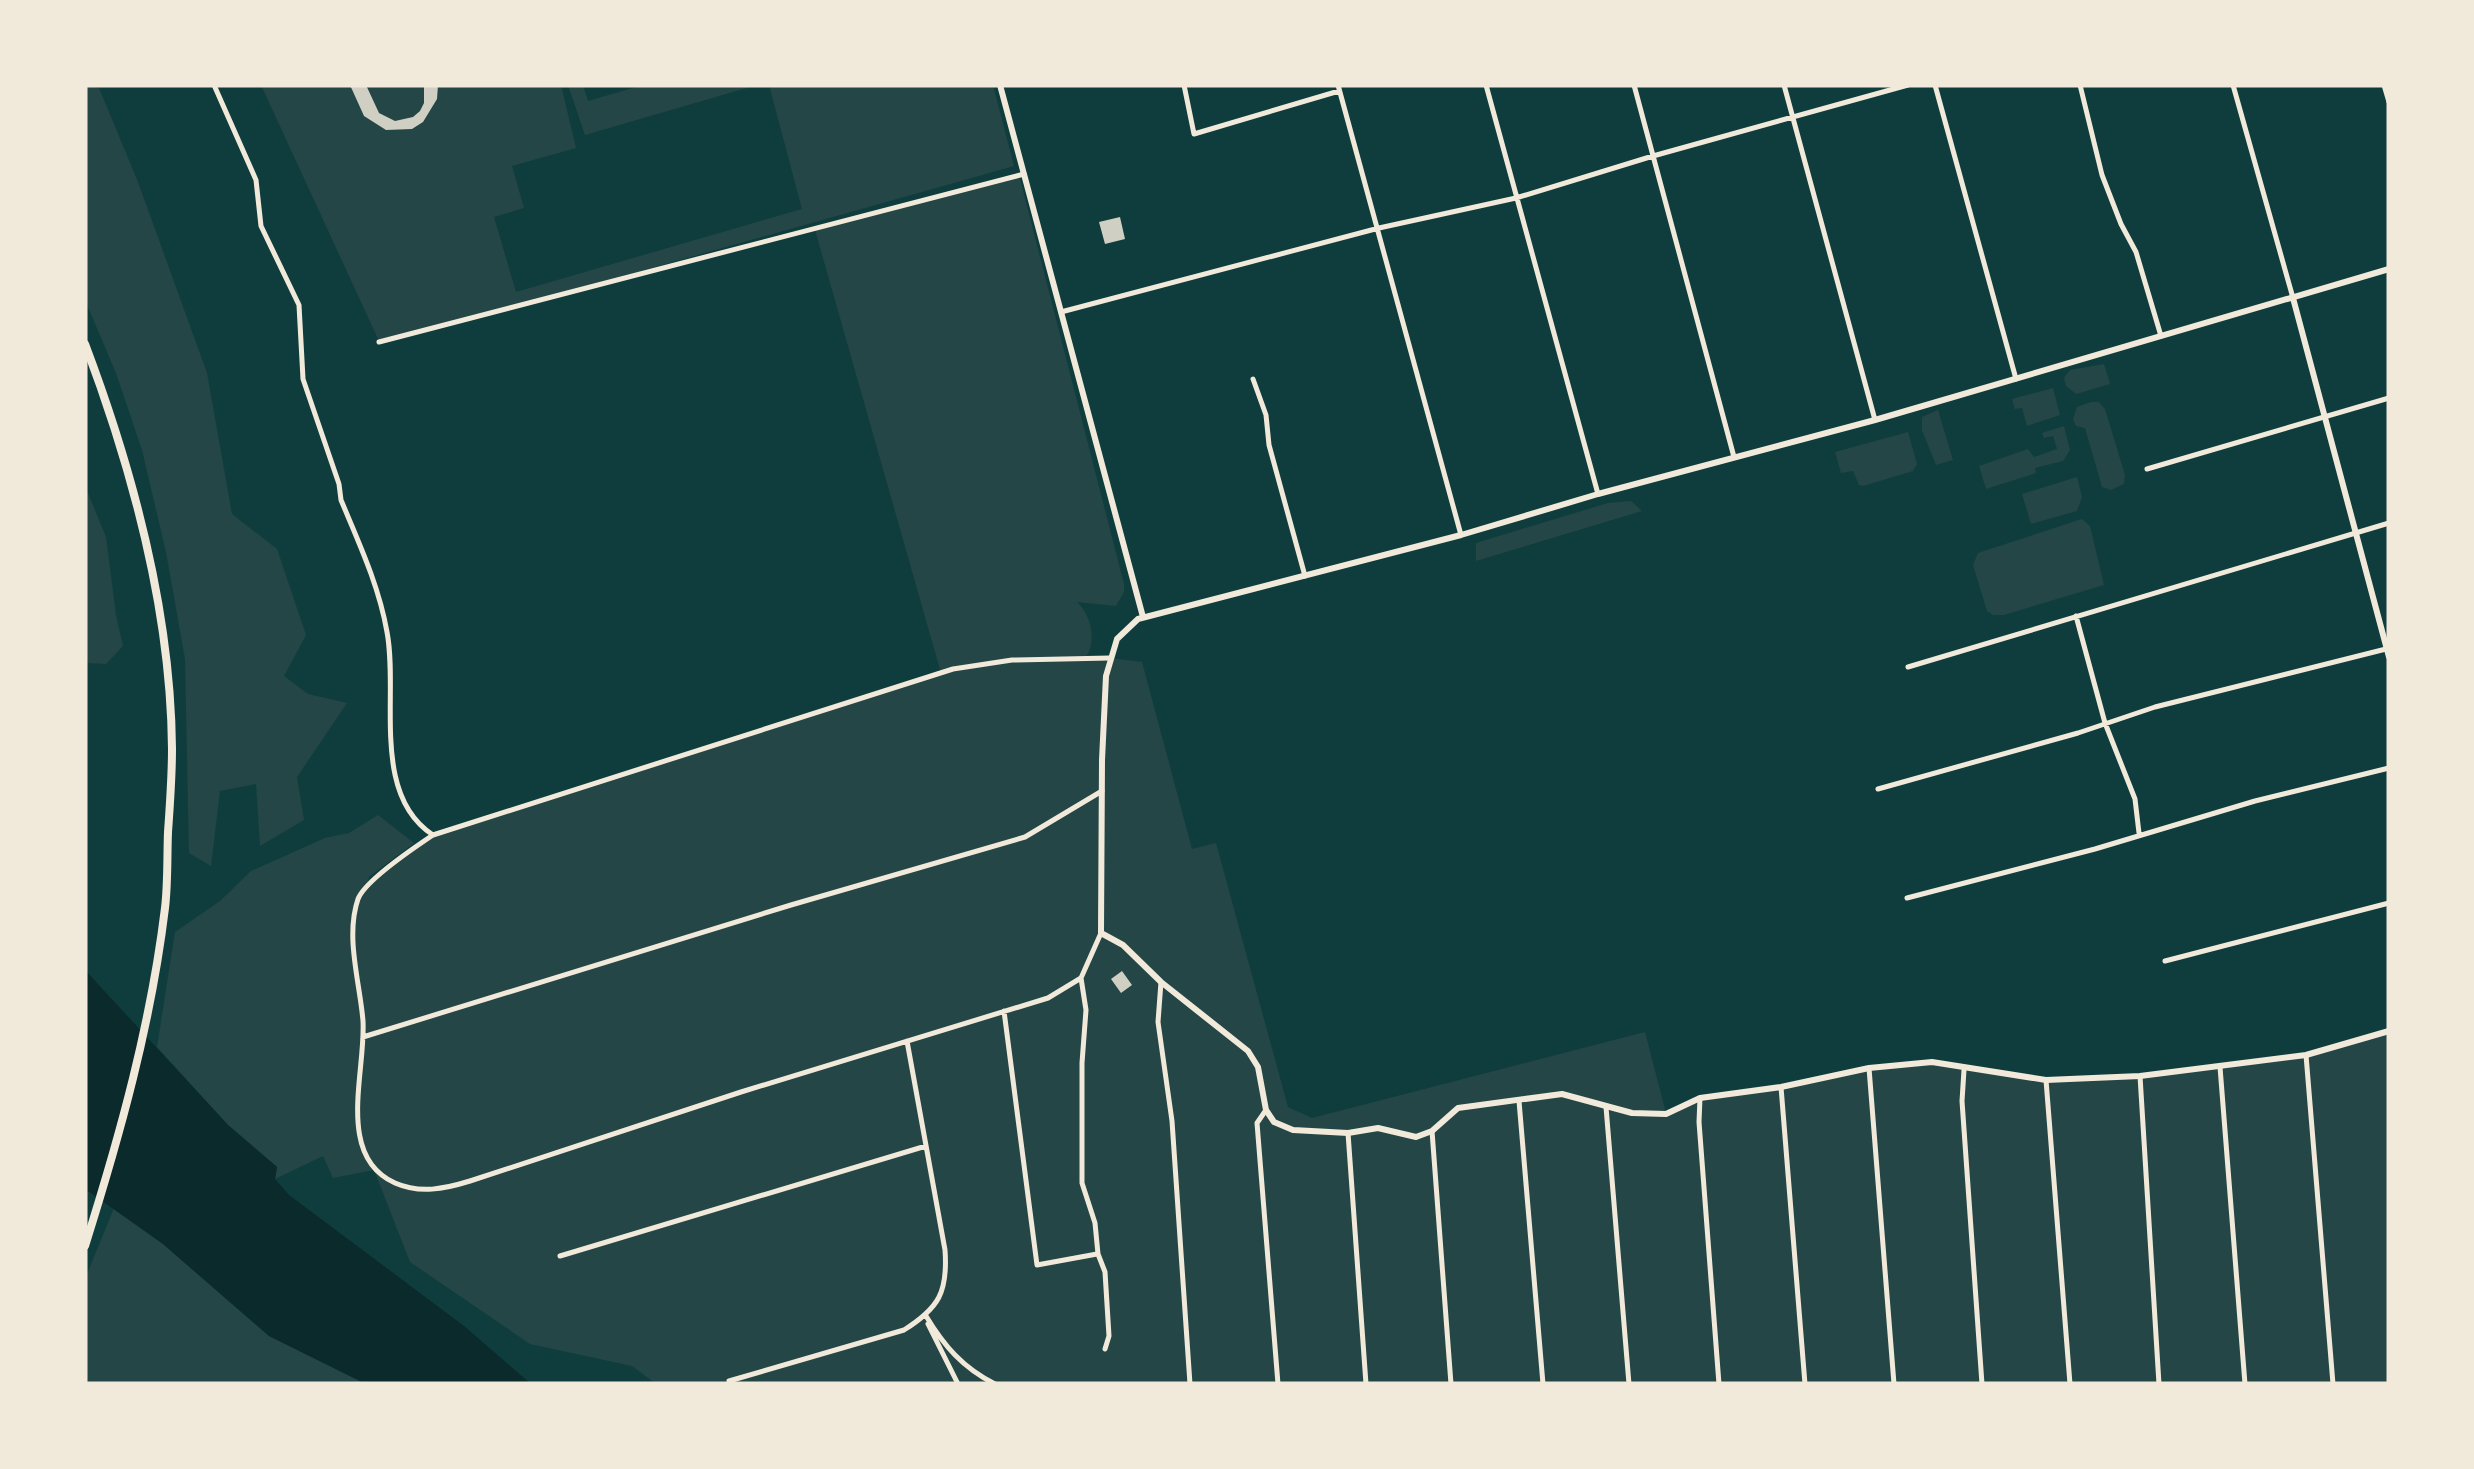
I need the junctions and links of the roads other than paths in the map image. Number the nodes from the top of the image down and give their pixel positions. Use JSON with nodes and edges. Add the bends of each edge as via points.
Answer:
{"nodes":[{"id":1,"x":214,"y":85,"type":"edge"},
{"id":2,"x":1000,"y":85,"type":"edge"},
{"id":3,"x":1184,"y":85,"type":"edge"},
{"id":4,"x":1486,"y":85,"type":"edge"},
{"id":5,"x":1634,"y":85,"type":"edge"},
{"id":6,"x":1784,"y":85,"type":"edge"},
{"id":7,"x":1908,"y":85,"type":"edge"},
{"id":8,"x":1934,"y":85,"type":"edge"},
{"id":9,"x":2080,"y":85,"type":"edge"},
{"id":10,"x":2234,"y":85,"type":"edge"},
{"id":11,"x":2384,"y":85,"type":"edge"},
{"id":12,"x":1339,"y":88,"type":"edge"},
{"id":13,"x":2389,"y":102,"type":"edge"},
{"id":14,"x":1793,"y":116,"type":"junction"},
{"id":15,"x":1652,"y":156,"type":"junction"},
{"id":16,"x":1024,"y":174,"type":"junction"},
{"id":17,"x":1516,"y":198,"type":"junction"},
{"id":18,"x":1379,"y":228,"type":"junction"},
{"id":19,"x":2389,"y":269,"type":"edge"},
{"id":20,"x":2293,"y":298,"type":"junction"},
{"id":21,"x":1062,"y":312,"type":"junction"},
{"id":22,"x":2161,"y":336,"type":"junction"},
{"id":23,"x":379,"y":342,"type":"dead end"},
{"id":24,"x":85,"y":344,"type":"edge"},
{"id":25,"x":1253,"y":379,"type":"dead end"},
{"id":26,"x":2016,"y":379,"type":"junction"},
{"id":27,"x":2389,"y":398,"type":"edge"},
{"id":28,"x":2324,"y":417,"type":"junction"},
{"id":29,"x":1875,"y":420,"type":"junction"},
{"id":30,"x":1734,"y":457,"type":"junction"},
{"id":31,"x":2147,"y":469,"type":"dead end"},
{"id":32,"x":1598,"y":494,"type":"junction"},
{"id":33,"x":2389,"y":522,"type":"edge"},
{"id":34,"x":2356,"y":533,"type":"junction"},
{"id":35,"x":1461,"y":535,"type":"junction"},
{"id":36,"x":1305,"y":576,"type":"junction"},
{"id":37,"x":2076,"y":616,"type":"junction"},
{"id":38,"x":1143,"y":617,"type":"junction"},
{"id":39,"x":2388,"y":652,"type":"edge"},
{"id":40,"x":1110,"y":658,"type":"junction"},
{"id":41,"x":1908,"y":667,"type":"dead end"},
{"id":42,"x":2105,"y":723,"type":"junction"},
{"id":43,"x":2389,"y":768,"type":"edge"},
{"id":44,"x":1878,"y":789,"type":"dead end"},
{"id":45,"x":1102,"y":790,"type":"junction"},
{"id":46,"x":2139,"y":833,"type":"junction"},
{"id":47,"x":433,"y":835,"type":"junction"},
{"id":48,"x":1907,"y":898,"type":"dead end"},
{"id":49,"x":2389,"y":902,"type":"edge"},
{"id":50,"x":1101,"y":933,"type":"junction"},
{"id":51,"x":2165,"y":961,"type":"dead end"},
{"id":52,"x":1082,"y":978,"type":"junction"},
{"id":53,"x":1161,"y":982,"type":"junction"},
{"id":54,"x":1004,"y":1011,"type":"junction"},
{"id":55,"x":2389,"y":1032,"type":"edge"},
{"id":56,"x":364,"y":1037,"type":"junction"},
{"id":57,"x":907,"y":1041,"type":"junction"},
{"id":58,"x":2306,"y":1056,"type":"junction"},
{"id":59,"x":2220,"y":1067,"type":"junction"},
{"id":60,"x":1869,"y":1068,"type":"junction"},
{"id":61,"x":1964,"y":1070,"type":"junction"},
{"id":62,"x":2140,"y":1076,"type":"junction"},
{"id":63,"x":2046,"y":1080,"type":"junction"},
{"id":64,"x":1781,"y":1086,"type":"junction"},
{"id":65,"x":1700,"y":1098,"type":"junction"},
{"id":66,"x":1519,"y":1100,"type":"junction"},
{"id":67,"x":1606,"y":1108,"type":"junction"},
{"id":68,"x":1266,"y":1110,"type":"junction"},
{"id":69,"x":1348,"y":1132,"type":"junction"},
{"id":70,"x":1432,"y":1132,"type":"junction"},
{"id":71,"x":926,"y":1146,"type":"junction"},
{"id":72,"x":85,"y":1246,"type":"edge"},
{"id":73,"x":1098,"y":1254,"type":"junction"},
{"id":74,"x":560,"y":1256,"type":"dead end"},
{"id":75,"x":926,"y":1316,"type":"junction"},
{"id":76,"x":1106,"y":1349,"type":"dead end"},
{"id":77,"x":729,"y":1381,"type":"dead end"},
{"id":78,"x":958,"y":1384,"type":"edge"},
{"id":79,"x":995,"y":1384,"type":"edge"},
{"id":80,"x":1190,"y":1384,"type":"edge"},
{"id":81,"x":1278,"y":1384,"type":"edge"},
{"id":82,"x":1366,"y":1384,"type":"edge"},
{"id":83,"x":1451,"y":1384,"type":"edge"},
{"id":84,"x":1543,"y":1384,"type":"edge"},
{"id":85,"x":1630,"y":1384,"type":"edge"},
{"id":86,"x":1719,"y":1384,"type":"edge"},
{"id":87,"x":1805,"y":1384,"type":"edge"},
{"id":88,"x":1894,"y":1384,"type":"edge"},
{"id":89,"x":1982,"y":1384,"type":"edge"},
{"id":90,"x":2070,"y":1384,"type":"edge"},
{"id":91,"x":2159,"y":1384,"type":"edge"},
{"id":92,"x":2245,"y":1384,"type":"edge"},
{"id":93,"x":2333,"y":1384,"type":"edge"}],
"edges":[{"from":1,"to":47,"type":"street","via":[[256,180],[261,226],[299,305],[303,378],[378,597],[387,632],[395,778],[416,819]]},
{"from":2,"to":16,"type":"street"},
{"from":3,"to":12,"type":"street","via":[[1194,134]]},
{"from":4,"to":17,"type":"street"},
{"from":5,"to":15,"type":"street"},
{"from":6,"to":14,"type":"street"},
{"from":7,"to":14,"type":"street"},
{"from":8,"to":26,"type":"street"},
{"from":9,"to":22,"type":"street","via":[[2102,175],[2136,252]]},
{"from":10,"to":20,"type":"street"},
{"from":11,"to":13,"type":"street"},
{"from":12,"to":18,"type":"street"},
{"from":14,"to":15,"type":"street"},
{"from":14,"to":29,"type":"street"},
{"from":15,"to":17,"type":"street"},
{"from":15,"to":30,"type":"street"},
{"from":16,"to":21,"type":"street"},
{"from":16,"to":23,"type":"street"},
{"from":17,"to":18,"type":"street"},
{"from":17,"to":32,"type":"street"},
{"from":18,"to":21,"type":"street"},
{"from":18,"to":35,"type":"street"},
{"from":19,"to":20,"type":"street"},
{"from":20,"to":22,"type":"street"},
{"from":20,"to":28,"type":"street"},
{"from":21,"to":38,"type":"street"},
{"from":22,"to":26,"type":"street"},
{"from":24,"to":72,"type":"main road","via":[[132,486],[154,581],[172,748],[165,905],[140,1051]]},
{"from":25,"to":36,"type":"street"},
{"from":26,"to":29,"type":"street"},
{"from":27,"to":28,"type":"street"},
{"from":28,"to":31,"type":"street"},
{"from":28,"to":34,"type":"street"},
{"from":29,"to":30,"type":"street"},
{"from":30,"to":32,"type":"street"},
{"from":32,"to":35,"type":"street"},
{"from":33,"to":34,"type":"street"},
{"from":34,"to":37,"type":"street"},
{"from":34,"to":39,"type":"street"},
{"from":35,"to":36,"type":"street"},
{"from":36,"to":38,"type":"street"},
{"from":37,"to":41,"type":"street"},
{"from":37,"to":42,"type":"street"},
{"from":38,"to":40,"type":"street","via":[[1124,630]]},
{"from":39,"to":42,"type":"street"},
{"from":40,"to":45,"type":"street"},
{"from":40,"to":47,"type":"street","via":[[953,669]]},
{"from":42,"to":44,"type":"street"},
{"from":42,"to":46,"type":"street","via":[[2135,799]]},
{"from":43,"to":46,"type":"street"},
{"from":45,"to":50,"type":"street"},
{"from":45,"to":56,"type":"street","via":[[1025,837]]},
{"from":46,"to":48,"type":"street"},
{"from":47,"to":56,"type":"street","via":[[366,884],[358,900],[354,959]]},
{"from":49,"to":51,"type":"street"},
{"from":50,"to":52,"type":"street"},
{"from":50,"to":53,"type":"street","via":[[1123,944]]},
{"from":52,"to":54,"type":"street","via":[[1048,998]]},
{"from":52,"to":73,"type":"street","via":[[1082,1184]]},
{"from":53,"to":68,"type":"street","via":[[1248,1050]]},
{"from":53,"to":80,"type":"street","via":[[1158,1022],[1172,1120]]},
{"from":54,"to":57,"type":"street"},
{"from":54,"to":73,"type":"street","via":[[1038,1264]]},
{"from":55,"to":58,"type":"street"},
{"from":56,"to":57,"type":"street","via":[[358,1124],[364,1154],[374,1170],[404,1186],[446,1188]]},
{"from":57,"to":71,"type":"street"},
{"from":58,"to":59,"type":"street"},
{"from":58,"to":93,"type":"street"},
{"from":59,"to":62,"type":"street"},
{"from":59,"to":92,"type":"street"},
{"from":60,"to":61,"type":"street","via":[[1932,1062]]},
{"from":60,"to":64,"type":"street"},
{"from":60,"to":88,"type":"street"},
{"from":61,"to":63,"type":"street"},
{"from":61,"to":89,"type":"street"},
{"from":62,"to":63,"type":"street"},
{"from":62,"to":91,"type":"street"},
{"from":63,"to":90,"type":"street"},
{"from":64,"to":65,"type":"street"},
{"from":64,"to":87,"type":"street"},
{"from":65,"to":67,"type":"street","via":[[1666,1114]]},
{"from":65,"to":86,"type":"street"},
{"from":66,"to":67,"type":"street","via":[[1562,1094]]},
{"from":66,"to":70,"type":"street","via":[[1458,1108]]},
{"from":66,"to":84,"type":"street"},
{"from":67,"to":85,"type":"street"},
{"from":68,"to":69,"type":"street","via":[[1274,1122],[1294,1130]]},
{"from":68,"to":81,"type":"street","via":[[1257,1123]]},
{"from":69,"to":70,"type":"street"},
{"from":69,"to":82,"type":"street"},
{"from":70,"to":83,"type":"street"},
{"from":71,"to":74,"type":"street"},
{"from":71,"to":75,"type":"street","via":[[947,1273]]},
{"from":73,"to":76,"type":"street","via":[[1106,1288]]},
{"from":75,"to":77,"type":"street","via":[[875,1340]]},
{"from":75,"to":78,"type":"street"},
{"from":75,"to":79,"type":"street","via":[[950,1352]]}]}
